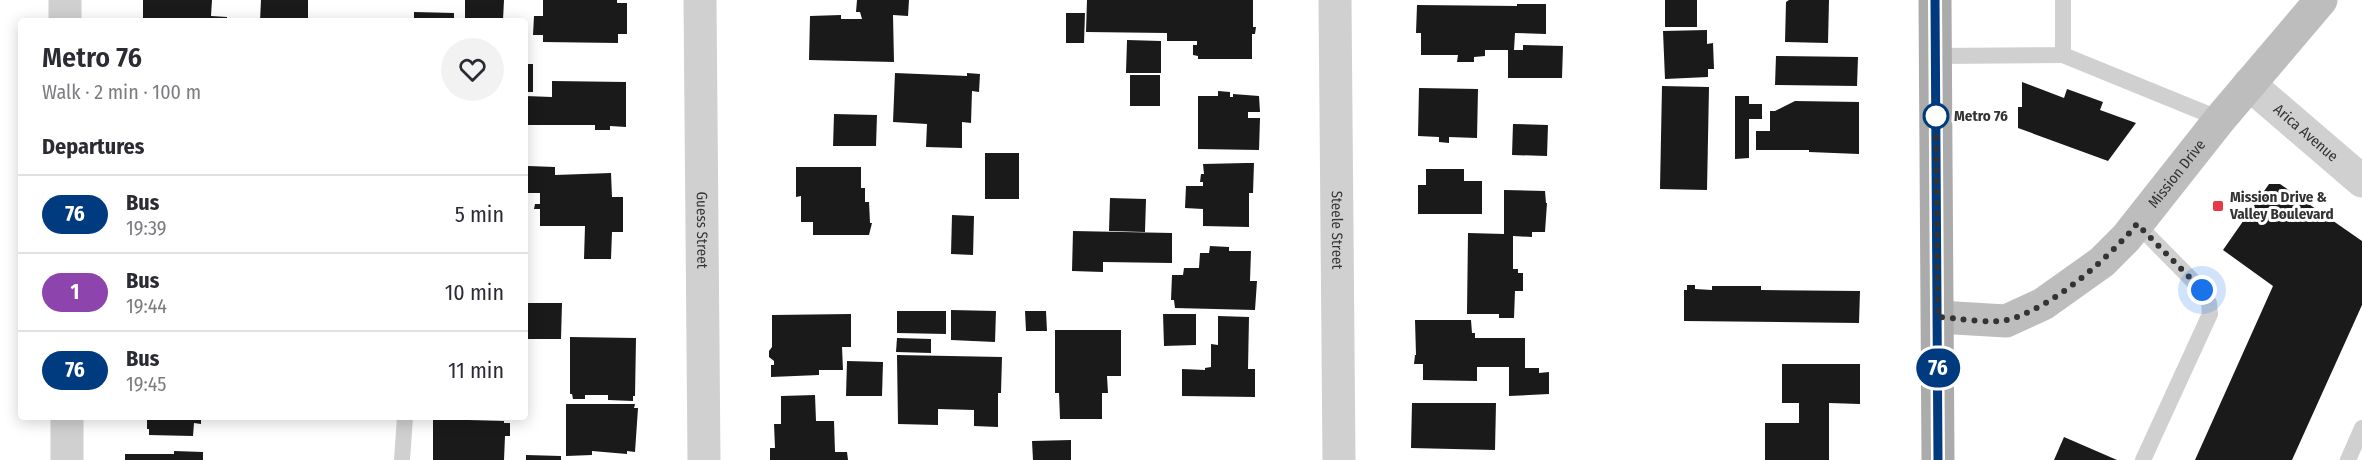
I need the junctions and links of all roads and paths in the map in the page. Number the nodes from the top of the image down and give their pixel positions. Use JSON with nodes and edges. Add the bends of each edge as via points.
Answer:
{"nodes":[{"id":1,"x":65,"y":0,"type":"edge"},
{"id":2,"x":700,"y":0,"type":"edge"},
{"id":3,"x":1335,"y":0,"type":"edge"},
{"id":4,"x":1935,"y":0,"type":"edge"},
{"id":5,"x":2063,"y":0,"type":"edge"},
{"id":6,"x":2321,"y":0,"type":"edge"},
{"id":7,"x":65,"y":18,"type":"edge"},
{"id":8,"x":2063,"y":55,"type":"junction"},
{"id":9,"x":1936,"y":56,"type":"junction"},
{"id":10,"x":2249,"y":84,"type":"junction"},
{"id":11,"x":2220,"y":119,"type":"junction"},
{"id":12,"x":2362,"y":181,"type":"edge"},
{"id":13,"x":2137,"y":224,"type":"junction"},
{"id":14,"x":1938,"y":317,"type":"junction"},
{"id":15,"x":67,"y":420,"type":"edge"},
{"id":16,"x":405,"y":420,"type":"edge"},
{"id":17,"x":2362,"y":428,"type":"edge"},
{"id":18,"x":67,"y":460,"type":"edge"},
{"id":19,"x":402,"y":460,"type":"edge"},
{"id":20,"x":704,"y":460,"type":"edge"},
{"id":21,"x":1339,"y":460,"type":"edge"},
{"id":22,"x":1938,"y":460,"type":"edge"},
{"id":23,"x":2143,"y":460,"type":"edge"},
{"id":24,"x":2348,"y":460,"type":"edge"}],
"edges":[{"from":1,"to":7,"type":"street"},
{"from":2,"to":20,"type":"street","name":"Guess Street"},
{"from":3,"to":21,"type":"street","name":"Steele Street"},
{"from":4,"to":9,"type":"main road"},
{"from":5,"to":8,"type":"lane"},
{"from":6,"to":10,"type":"main road","name":"Mission Drive"},
{"from":8,"to":9,"type":"lane"},
{"from":8,"to":11,"type":"lane"},
{"from":9,"to":14,"type":"main road"},
{"from":10,"to":11,"type":"main road","name":"Mission Drive"},
{"from":10,"to":12,"type":"street","name":"Arica Avenue"},
{"from":11,"to":13,"type":"main road","name":"Mission Drive"},
{"from":13,"to":14,"type":"main road","name":"Mission Drive","via":[[2102,262],[2043,304],[2006,321]]},
{"from":13,"to":23,"type":"lane","via":[[2202,290],[2210,314]]},
{"from":14,"to":22,"type":"main road"},
{"from":15,"to":18,"type":"street"},
{"from":16,"to":19,"type":"lane"},
{"from":17,"to":24,"type":"lane"}]}
